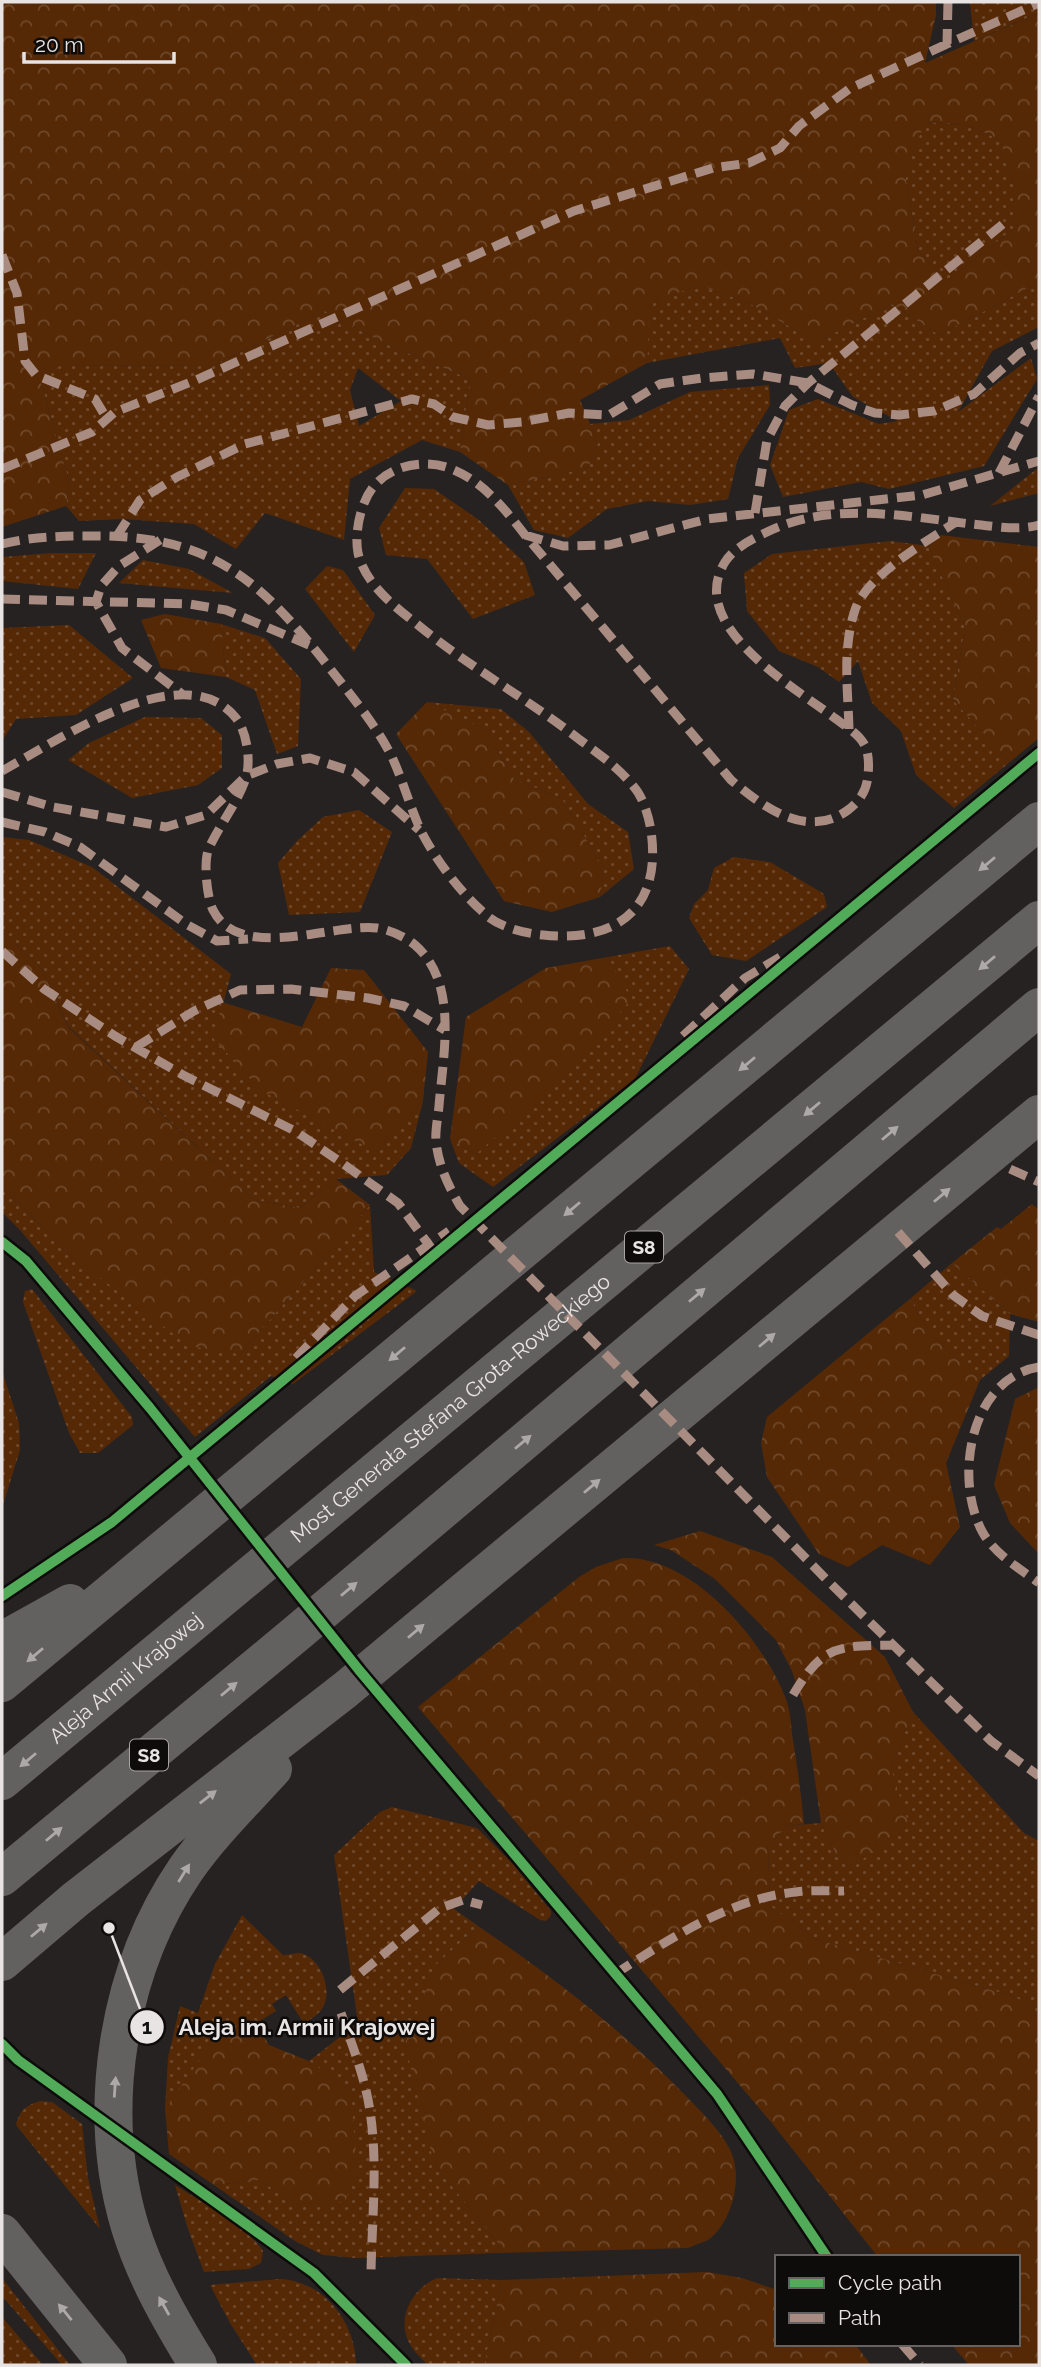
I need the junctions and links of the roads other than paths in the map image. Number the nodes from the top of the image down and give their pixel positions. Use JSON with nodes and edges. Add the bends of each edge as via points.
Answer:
{"nodes":[{"id":1,"x":1039,"y":821,"type":"edge"},
{"id":2,"x":1039,"y":920,"type":"edge"},
{"id":3,"x":1039,"y":1007,"type":"edge"},
{"id":4,"x":1039,"y":1114,"type":"edge"},
{"id":5,"x":201,"y":1517,"type":"junction"},
{"id":6,"x":250,"y":1575,"type":"joint"},
{"id":7,"x":2,"y":1641,"type":"edge"},
{"id":8,"x":2,"y":1683,"type":"edge"},
{"id":9,"x":345,"y":1690,"type":"junction"},
{"id":10,"x":2,"y":1781,"type":"edge"},
{"id":11,"x":2,"y":1877,"type":"edge"},
{"id":12,"x":2,"y":1962,"type":"edge"},
{"id":13,"x":2,"y":2233,"type":"edge"},
{"id":14,"x":108,"y":2365,"type":"edge"},
{"id":15,"x":198,"y":2365,"type":"edge"}],
"edges":[{"from":1,"to":5,"type":"highway","one_way":true},
{"from":2,"to":6,"type":"highway","name":"Most Generała Stefana Grota-Roweckiego","number":"S8","one_way":true},
{"from":11,"to":3,"type":"highway","number":"S8","one_way":true},
{"from":9,"to":4,"type":"highway","one_way":true},
{"from":5,"to":7,"type":"highway","via":[[76,1600]]},
{"from":5,"to":8,"type":"highway","one_way":true},
{"from":6,"to":10,"type":"highway","name":"Aleja Armii Krajowej","number":"S8","one_way":true},
{"from":12,"to":9,"type":"highway","one_way":true},
{"from":15,"to":9,"type":"highway","one_way":true,"via":[[152,2284],[130,2226],[118,2164],[114,2104],[118,2048],[147,1941],[184,1871]]},
{"from":14,"to":13,"type":"highway","one_way":true}]}
